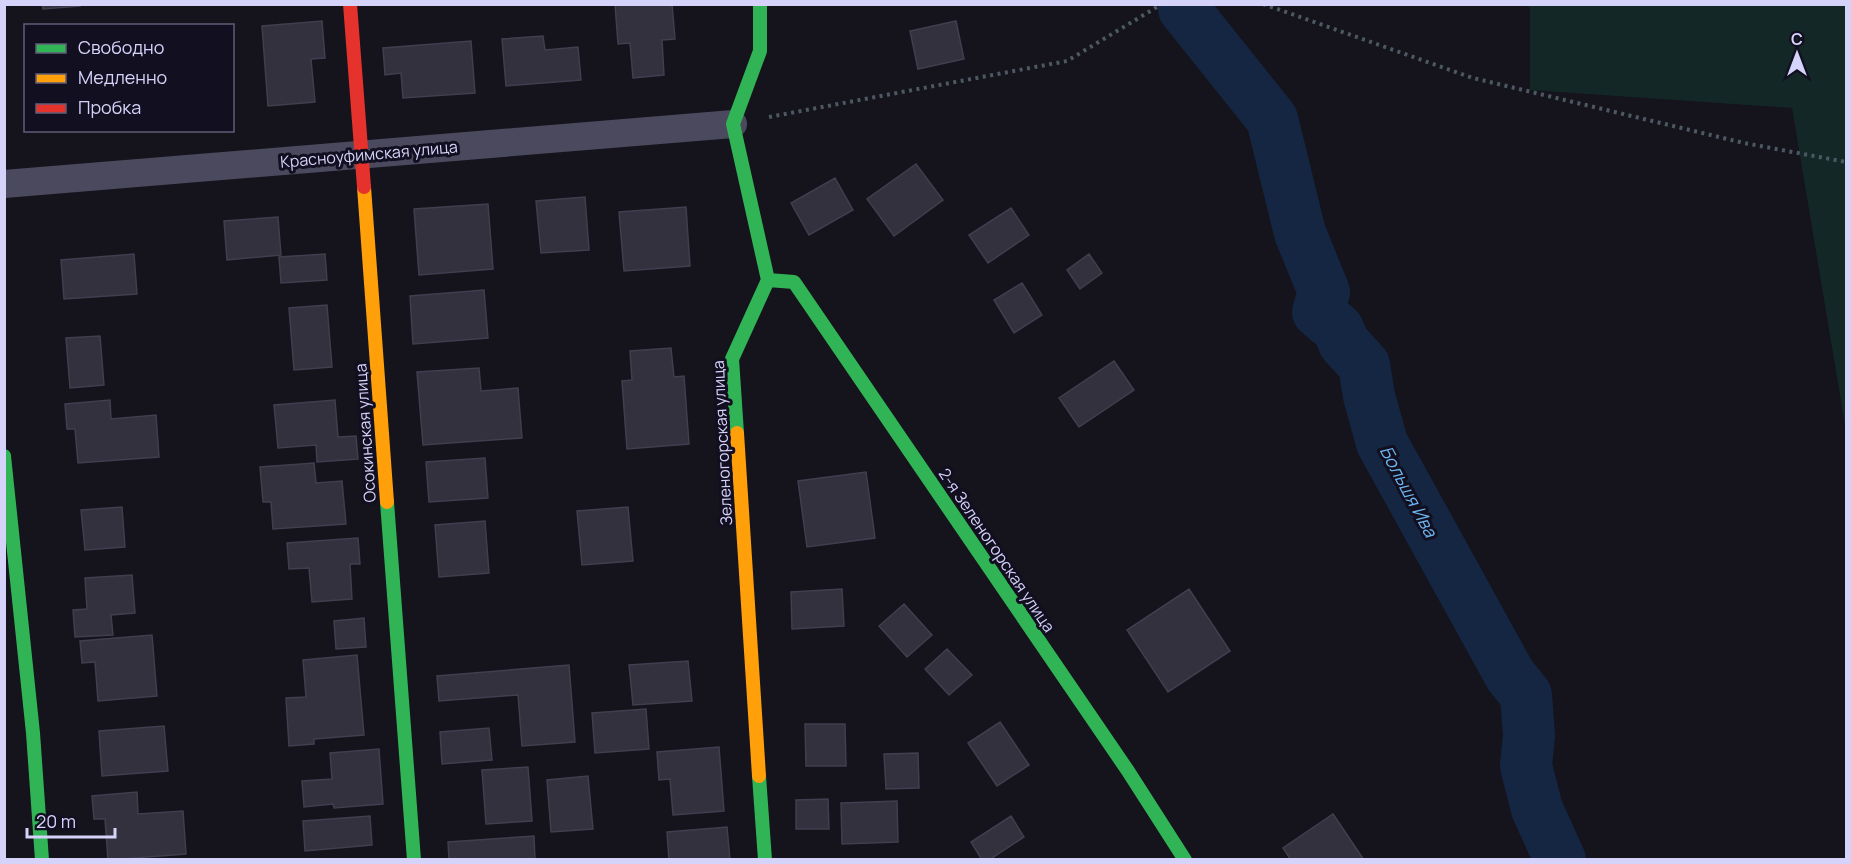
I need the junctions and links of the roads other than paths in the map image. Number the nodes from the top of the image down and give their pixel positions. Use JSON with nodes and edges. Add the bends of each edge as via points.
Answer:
{"nodes":[{"id":1,"x":350,"y":4,"type":"edge"},
{"id":2,"x":760,"y":4,"type":"edge"},
{"id":3,"x":733,"y":124,"type":"junction"},
{"id":4,"x":360,"y":154,"type":"junction"},
{"id":5,"x":4,"y":184,"type":"edge"},
{"id":6,"x":768,"y":280,"type":"junction"},
{"id":7,"x":4,"y":456,"type":"edge"},
{"id":8,"x":42,"y":860,"type":"edge"},
{"id":9,"x":414,"y":860,"type":"edge"},
{"id":10,"x":765,"y":860,"type":"edge"},
{"id":11,"x":1185,"y":860,"type":"edge"}],
"edges":[{"from":1,"to":4,"type":"street","name":"Осокинская улица"},
{"from":2,"to":3,"type":"street","via":[[760,51]]},
{"from":3,"to":4,"type":"street","name":"Красноуфимская улица"},
{"from":3,"to":6,"type":"street"},
{"from":4,"to":5,"type":"street","name":"Красноуфимская улица"},
{"from":4,"to":9,"type":"street","name":"Осокинская улица"},
{"from":6,"to":10,"type":"street","name":"Зеленогорская улица","via":[[732,359]]},
{"from":6,"to":11,"type":"street","name":"2-я Зеленогорская улица","via":[[794,282]]},
{"from":7,"to":8,"type":"street"}]}
